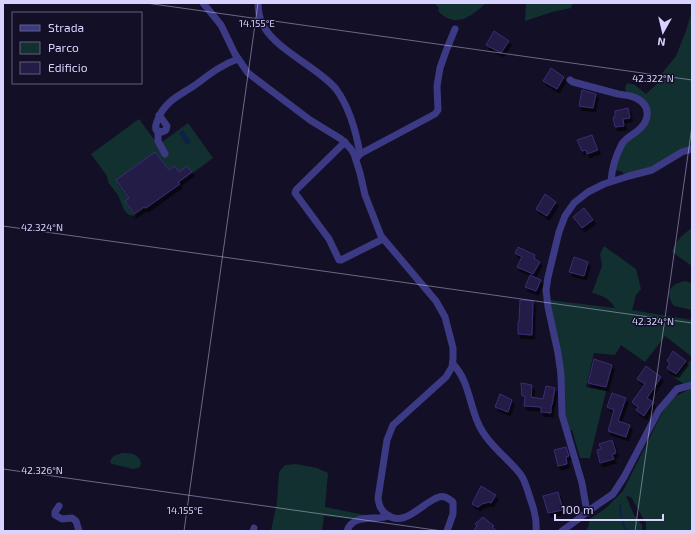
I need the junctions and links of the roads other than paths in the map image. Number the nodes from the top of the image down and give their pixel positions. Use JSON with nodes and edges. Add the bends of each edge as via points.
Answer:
{"nodes":[{"id":1,"x":203,"y":3,"type":"edge"},
{"id":2,"x":258,"y":3,"type":"edge"},
{"id":3,"x":455,"y":29,"type":"dead end"},
{"id":4,"x":238,"y":59,"type":"junction"},
{"id":5,"x":570,"y":80,"type":"dead end"},
{"id":6,"x":159,"y":115,"type":"junction"},
{"id":7,"x":158,"y":132,"type":"junction"},
{"id":8,"x":345,"y":142,"type":"junction"},
{"id":9,"x":692,"y":149,"type":"edge"},
{"id":10,"x":165,"y":154,"type":"dead end"},
{"id":11,"x":358,"y":157,"type":"junction"},
{"id":12,"x":611,"y":181,"type":"junction"},
{"id":13,"x":383,"y":239,"type":"junction"},
{"id":14,"x":452,"y":364,"type":"junction"},
{"id":15,"x":692,"y":385,"type":"edge"},
{"id":16,"x":60,"y":506,"type":"dead end"},
{"id":17,"x":587,"y":512,"type":"junction"},
{"id":18,"x":389,"y":516,"type":"junction"},
{"id":19,"x":79,"y":531,"type":"edge"},
{"id":20,"x":347,"y":531,"type":"edge"},
{"id":21,"x":447,"y":531,"type":"edge"},
{"id":22,"x":536,"y":531,"type":"edge"},
{"id":23,"x":562,"y":531,"type":"edge"}],
"edges":[{"from":1,"to":4,"type":"street","via":[[221,25]]},
{"from":2,"to":11,"type":"street","via":[[264,26],[277,42],[335,87],[346,105],[354,126]]},
{"from":3,"to":11,"type":"street","via":[[440,68],[437,86],[438,110],[435,114]]},
{"from":4,"to":6,"type":"street","via":[[213,71],[174,97]]},
{"from":4,"to":8,"type":"street","via":[[248,73],[277,96]]},
{"from":5,"to":12,"type":"street","via":[[635,98],[646,105],[648,111],[645,121],[638,131],[623,142],[614,162]]},
{"from":6,"to":7,"type":"street","via":[[155,126]]},
{"from":6,"to":7,"type":"street","via":[[167,129]]},
{"from":7,"to":10,"type":"street","via":[[158,141]]},
{"from":8,"to":11,"type":"street"},
{"from":8,"to":13,"type":"street","via":[[295,193],[329,239],[339,260]]},
{"from":9,"to":12,"type":"street","via":[[652,170]]},
{"from":11,"to":13,"type":"street","via":[[364,196]]},
{"from":12,"to":17,"type":"street","via":[[588,192],[574,203],[565,216],[546,290],[561,374],[562,415],[582,483]]},
{"from":13,"to":14,"type":"street","via":[[436,301],[445,317],[453,348]]},
{"from":14,"to":18,"type":"street","via":[[446,377],[393,425],[387,440],[378,498],[381,509]]},
{"from":14,"to":22,"type":"street","via":[[466,384],[478,424],[522,477],[534,509]]},
{"from":15,"to":17,"type":"street","via":[[677,389],[659,410],[613,494]]},
{"from":16,"to":19,"type":"street","via":[[55,515],[62,519],[72,518],[76,521]]},
{"from":17,"to":23,"type":"street"},
{"from":18,"to":20,"type":"street","via":[[354,521]]},
{"from":18,"to":21,"type":"street","via":[[408,516],[439,496],[444,497],[453,502],[454,506]]}]}
